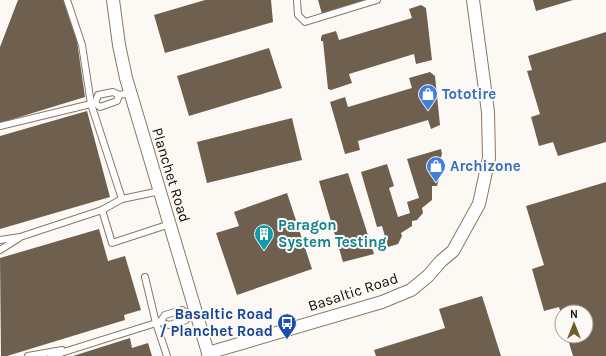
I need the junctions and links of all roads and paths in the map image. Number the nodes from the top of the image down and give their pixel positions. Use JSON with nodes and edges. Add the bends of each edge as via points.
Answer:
{"nodes":[{"id":1,"x":67,"y":0,"type":"edge"},
{"id":2,"x":113,"y":0,"type":"edge"},
{"id":3,"x":297,"y":0,"type":"edge"},
{"id":4,"x":377,"y":0,"type":"edge"},
{"id":5,"x":473,"y":0,"type":"edge"},
{"id":6,"x":124,"y":94,"type":"junction"},
{"id":7,"x":93,"y":103,"type":"junction"},
{"id":8,"x":0,"y":126,"type":"edge"},
{"id":9,"x":160,"y":191,"type":"junction"},
{"id":10,"x":122,"y":199,"type":"junction"},
{"id":11,"x":102,"y":210,"type":"junction"},
{"id":12,"x":170,"y":224,"type":"junction"},
{"id":13,"x":20,"y":237,"type":"junction"},
{"id":14,"x":0,"y":240,"type":"edge"},
{"id":15,"x":0,"y":250,"type":"edge"},
{"id":16,"x":145,"y":277,"type":"dead end"},
{"id":17,"x":192,"y":313,"type":"junction"},
{"id":18,"x":158,"y":323,"type":"junction"},
{"id":19,"x":74,"y":349,"type":"junction"},
{"id":20,"x":209,"y":354,"type":"edge"},
{"id":21,"x":28,"y":356,"type":"edge"},
{"id":22,"x":51,"y":356,"type":"edge"},
{"id":23,"x":167,"y":356,"type":"edge"}],
"edges":[{"from":1,"to":7,"type":"lane","via":[[82,45]]},
{"from":2,"to":6,"type":"street","name":"Planchet Road"},
{"from":3,"to":4,"type":"lane","via":[[298,15],[305,22]]},
{"from":5,"to":20,"type":"street","name":"Basaltic Road","via":[[488,112],[489,158],[479,204],[452,251],[411,290],[382,302]]},
{"from":6,"to":7,"type":"lane","via":[[117,101],[100,106]]},
{"from":6,"to":7,"type":"lane","via":[[113,92],[98,95]]},
{"from":6,"to":9,"type":"street","name":"Planchet Road"},
{"from":7,"to":8,"type":"lane"},
{"from":7,"to":10,"type":"lane"},
{"from":9,"to":10,"type":"lane"},
{"from":9,"to":12,"type":"street","name":"Planchet Road"},
{"from":10,"to":11,"type":"lane"},
{"from":11,"to":12,"type":"lane","via":[[112,243]]},
{"from":11,"to":13,"type":"lane"},
{"from":12,"to":17,"type":"street","name":"Planchet Road"},
{"from":13,"to":14,"type":"lane"},
{"from":13,"to":15,"type":"lane"},
{"from":16,"to":18,"type":"lane"},
{"from":17,"to":18,"type":"lane","via":[[186,320],[169,325]]},
{"from":17,"to":18,"type":"lane","via":[[182,310],[165,315]]},
{"from":17,"to":20,"type":"street","name":"Planchet Road"},
{"from":18,"to":19,"type":"lane"},
{"from":18,"to":23,"type":"lane"},
{"from":19,"to":21,"type":"lane","via":[[52,350]]},
{"from":19,"to":22,"type":"lane"}]}
